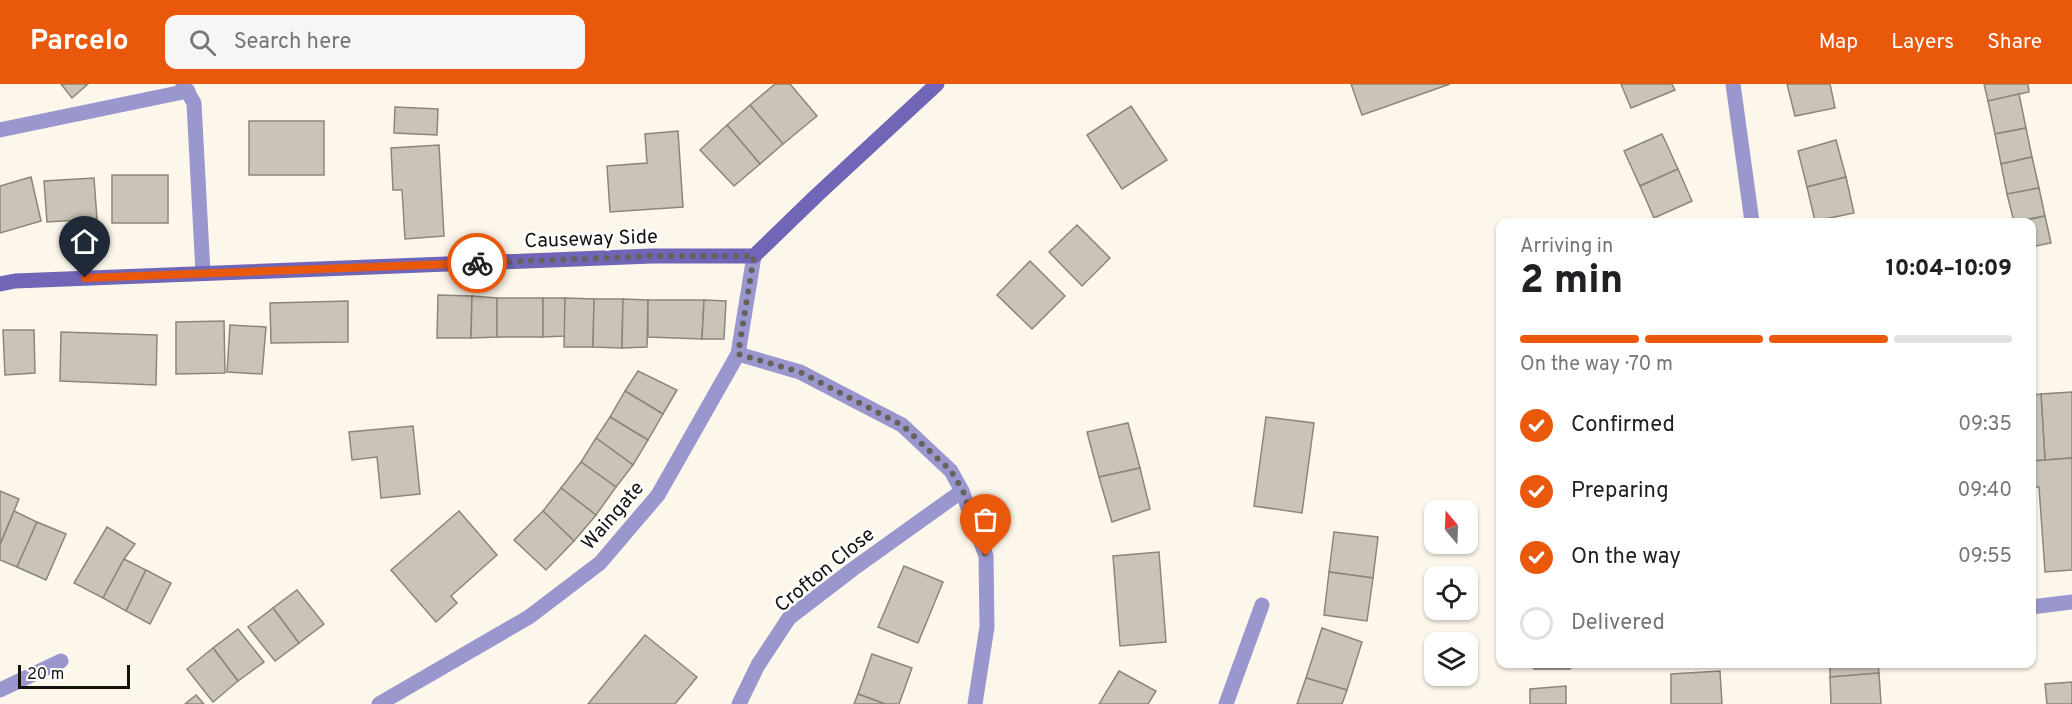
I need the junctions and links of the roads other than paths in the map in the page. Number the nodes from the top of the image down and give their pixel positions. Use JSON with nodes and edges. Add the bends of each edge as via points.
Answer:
{"nodes":[{"id":1,"x":937,"y":84,"type":"edge"},
{"id":2,"x":1733,"y":84,"type":"edge"},
{"id":3,"x":185,"y":88,"type":"edge"},
{"id":4,"x":0,"y":130,"type":"edge"},
{"id":5,"x":1751,"y":218,"type":"edge"},
{"id":6,"x":754,"y":256,"type":"junction"},
{"id":7,"x":202,"y":273,"type":"junction"},
{"id":8,"x":0,"y":284,"type":"edge"},
{"id":9,"x":738,"y":354,"type":"junction"},
{"id":10,"x":963,"y":491,"type":"junction"},
{"id":11,"x":2072,"y":602,"type":"edge"},
{"id":12,"x":1262,"y":605,"type":"dead end"},
{"id":13,"x":2036,"y":607,"type":"edge"},
{"id":14,"x":61,"y":661,"type":"dead end"},
{"id":15,"x":0,"y":690,"type":"edge"},
{"id":16,"x":379,"y":704,"type":"edge"},
{"id":17,"x":739,"y":704,"type":"edge"},
{"id":18,"x":975,"y":704,"type":"edge"},
{"id":19,"x":1226,"y":704,"type":"edge"}],
"edges":[{"from":1,"to":6,"type":"street"},
{"from":2,"to":5,"type":"street"},
{"from":3,"to":4,"type":"street"},
{"from":3,"to":7,"type":"street","via":[[194,103]]},
{"from":6,"to":7,"type":"street","name":"Causeway Side","via":[[652,256]]},
{"from":6,"to":9,"type":"street","name":"Waingate"},
{"from":7,"to":8,"type":"street","name":"Causeway Side"},
{"from":9,"to":10,"type":"street","via":[[800,372],[902,425],[951,471]]},
{"from":9,"to":16,"type":"street","name":"Waingate","via":[[658,495],[600,563],[529,617]]},
{"from":10,"to":17,"type":"street","name":"Crofton Close","via":[[789,618],[758,665]]},
{"from":10,"to":18,"type":"street","via":[[986,556],[987,627]]},
{"from":11,"to":13,"type":"street"},
{"from":12,"to":19,"type":"street"},
{"from":14,"to":15,"type":"street"}]}
